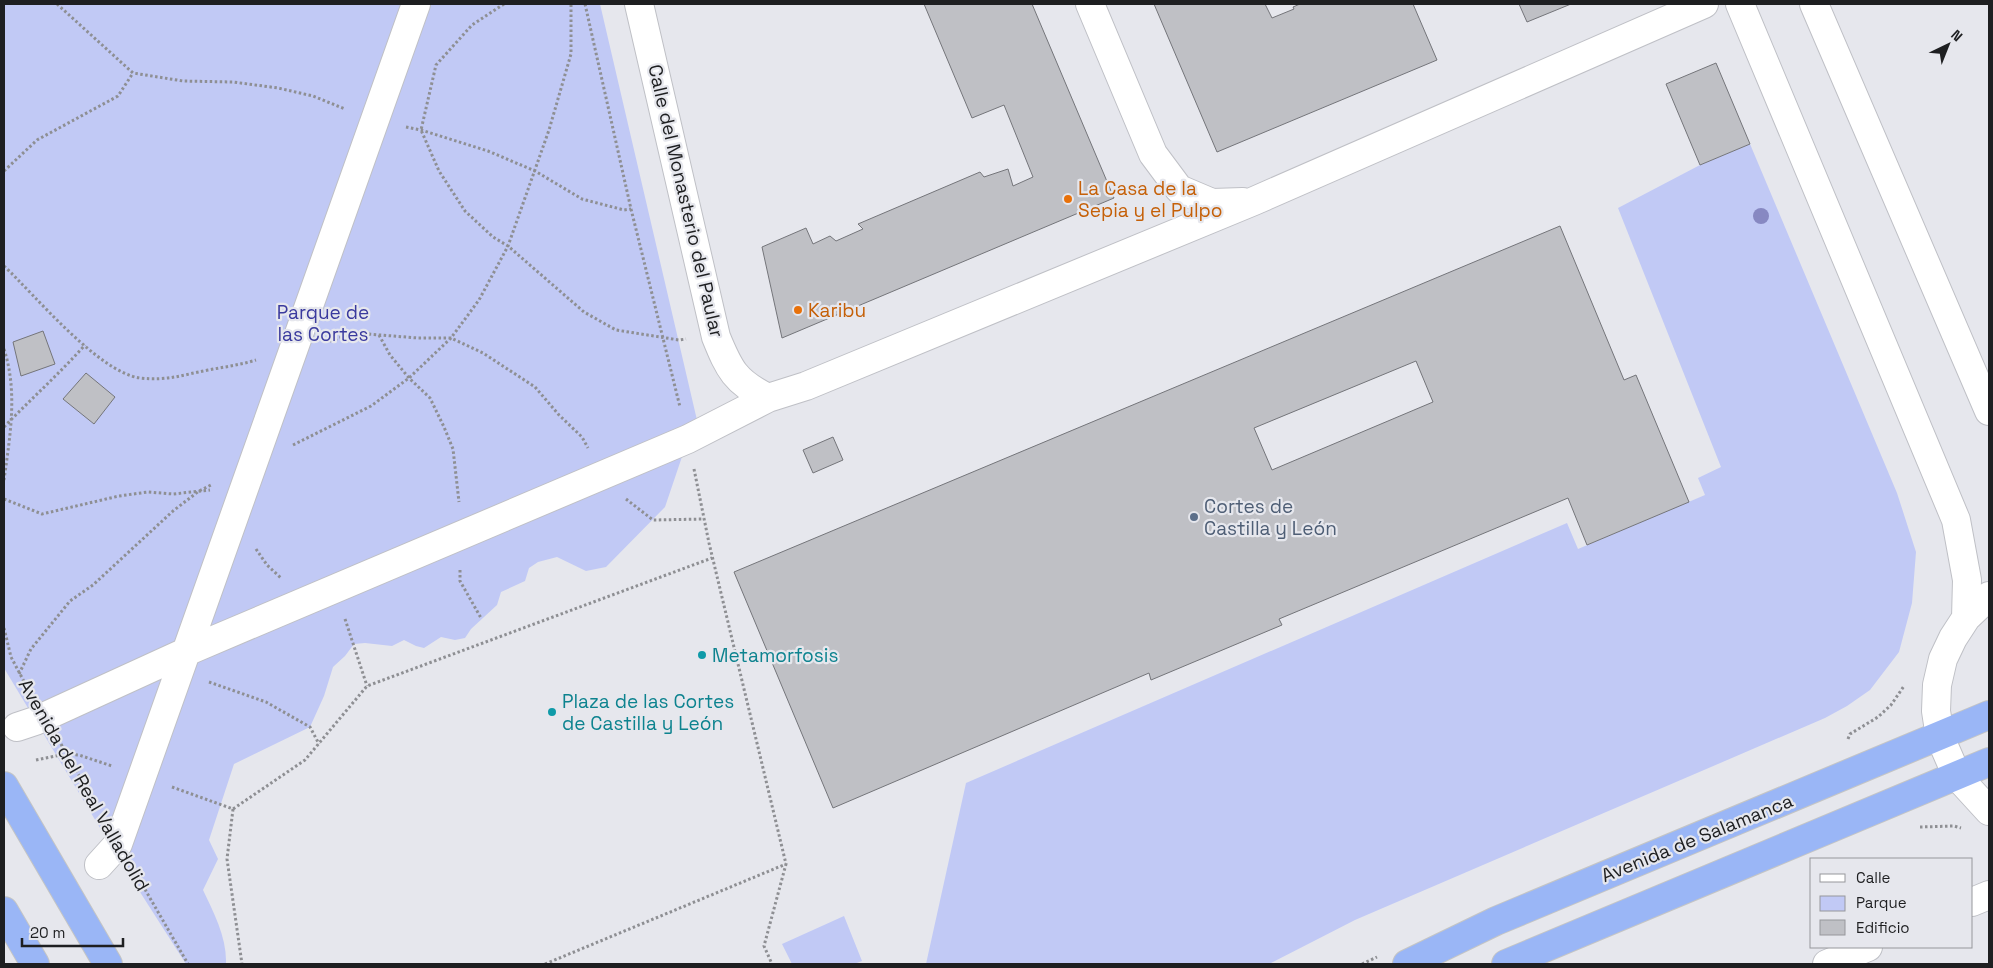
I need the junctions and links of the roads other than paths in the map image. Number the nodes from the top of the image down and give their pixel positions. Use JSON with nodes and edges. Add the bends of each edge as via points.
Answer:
{"nodes":[{"id":1,"x":416,"y":4,"type":"edge"},
{"id":2,"x":639,"y":4,"type":"edge"},
{"id":3,"x":1090,"y":4,"type":"edge"},
{"id":4,"x":1704,"y":4,"type":"edge"},
{"id":5,"x":1740,"y":4,"type":"edge"},
{"id":6,"x":1814,"y":4,"type":"edge"},
{"id":7,"x":1254,"y":201,"type":"junction"},
{"id":8,"x":759,"y":393,"type":"junction"},
{"id":9,"x":1989,"y":411,"type":"edge"},
{"id":10,"x":1989,"y":596,"type":"edge"},
{"id":11,"x":1966,"y":618,"type":"junction"},
{"id":12,"x":184,"y":662,"type":"junction"},
{"id":13,"x":1989,"y":715,"type":"edge"},
{"id":14,"x":17,"y":727,"type":"dead end"},
{"id":15,"x":1940,"y":737,"type":"junction"},
{"id":16,"x":1989,"y":762,"type":"edge"},
{"id":17,"x":1957,"y":776,"type":"junction"},
{"id":18,"x":4,"y":786,"type":"edge"},
{"id":19,"x":1989,"y":810,"type":"edge"},
{"id":20,"x":99,"y":865,"type":"dead end"},
{"id":21,"x":1989,"y":895,"type":"edge"},
{"id":22,"x":1973,"y":902,"type":"edge"},
{"id":23,"x":4,"y":911,"type":"edge"},
{"id":24,"x":1866,"y":948,"type":"edge"},
{"id":25,"x":35,"y":964,"type":"edge"},
{"id":26,"x":108,"y":964,"type":"edge"},
{"id":27,"x":1407,"y":964,"type":"edge"},
{"id":28,"x":1506,"y":964,"type":"edge"},
{"id":29,"x":1828,"y":964,"type":"edge"}],
"edges":[{"from":1,"to":12,"type":"street"},
{"from":2,"to":8,"type":"street","name":"Calle del Monasterio del Paular","via":[[716,337],[729,368]]},
{"from":3,"to":7,"type":"street","via":[[1153,154],[1180,189],[1212,203]]},
{"from":4,"to":7,"type":"street"},
{"from":5,"to":11,"type":"street","via":[[1956,520],[1967,580]]},
{"from":6,"to":9,"type":"street"},
{"from":7,"to":8,"type":"street","via":[[806,386]]},
{"from":8,"to":12,"type":"street","via":[[688,439],[463,534]]},
{"from":10,"to":11,"type":"street"},
{"from":11,"to":15,"type":"street","via":[[1943,659],[1937,685]]},
{"from":12,"to":14,"type":"street"},
{"from":12,"to":20,"type":"street","via":[[118,844]]},
{"from":13,"to":15,"type":"highway","name":"Avenida de Salamanca"},
{"from":15,"to":17,"type":"street"},
{"from":15,"to":27,"type":"highway","name":"Avenida de Salamanca","via":[[1496,921]]},
{"from":16,"to":17,"type":"highway"},
{"from":17,"to":19,"type":"street"},
{"from":17,"to":28,"type":"highway"},
{"from":18,"to":26,"type":"highway"},
{"from":21,"to":22,"type":"street"},
{"from":23,"to":25,"type":"highway"},
{"from":24,"to":29,"type":"street"}]}
